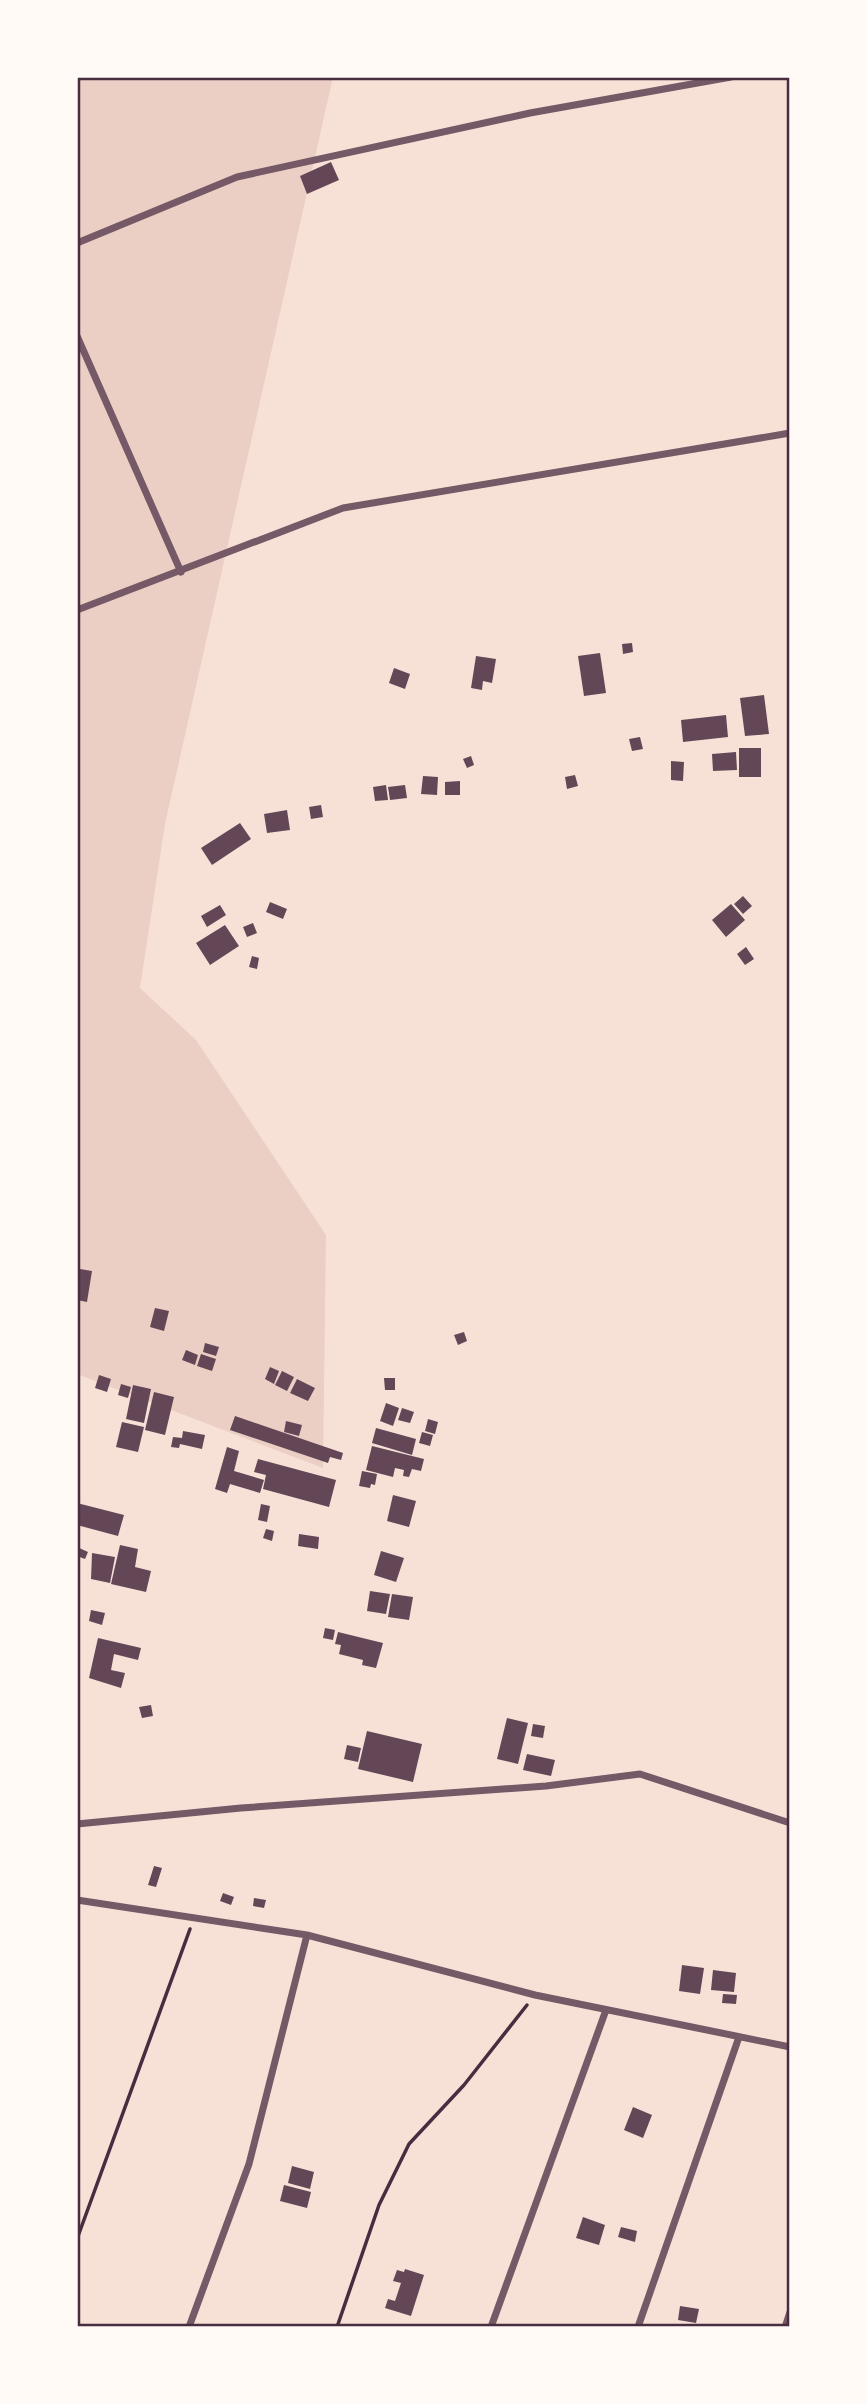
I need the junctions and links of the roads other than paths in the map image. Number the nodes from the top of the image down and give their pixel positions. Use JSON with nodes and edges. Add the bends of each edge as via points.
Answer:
{"nodes":[{"id":1,"x":731,"y":77,"type":"edge"},
{"id":2,"x":77,"y":243,"type":"edge"},
{"id":3,"x":77,"y":336,"type":"edge"},
{"id":4,"x":790,"y":433,"type":"edge"},
{"id":5,"x":181,"y":572,"type":"junction"},
{"id":6,"x":77,"y":610,"type":"edge"},
{"id":7,"x":790,"y":1823,"type":"edge"},
{"id":8,"x":77,"y":1824,"type":"edge"},
{"id":9,"x":77,"y":1900,"type":"edge"},
{"id":10,"x":307,"y":1935,"type":"junction"},
{"id":11,"x":606,"y":2010,"type":"junction"},
{"id":12,"x":739,"y":2037,"type":"junction"},
{"id":13,"x":790,"y":2047,"type":"edge"},
{"id":14,"x":790,"y":2312,"type":"edge"},
{"id":15,"x":189,"y":2327,"type":"edge"},
{"id":16,"x":491,"y":2327,"type":"edge"},
{"id":17,"x":638,"y":2327,"type":"edge"},
{"id":18,"x":785,"y":2327,"type":"edge"}],
"edges":[{"from":1,"to":2,"type":"street","via":[[530,113],[237,177]]},
{"from":3,"to":5,"type":"street"},
{"from":4,"to":5,"type":"street","via":[[343,508]]},
{"from":5,"to":6,"type":"street"},
{"from":7,"to":8,"type":"street","via":[[639,1774],[547,1786]]},
{"from":9,"to":10,"type":"street"},
{"from":10,"to":11,"type":"street"},
{"from":10,"to":15,"type":"street","via":[[249,2164]]},
{"from":11,"to":12,"type":"street"},
{"from":11,"to":16,"type":"street"},
{"from":12,"to":13,"type":"street"},
{"from":12,"to":17,"type":"street"},
{"from":14,"to":18,"type":"street"}]}
